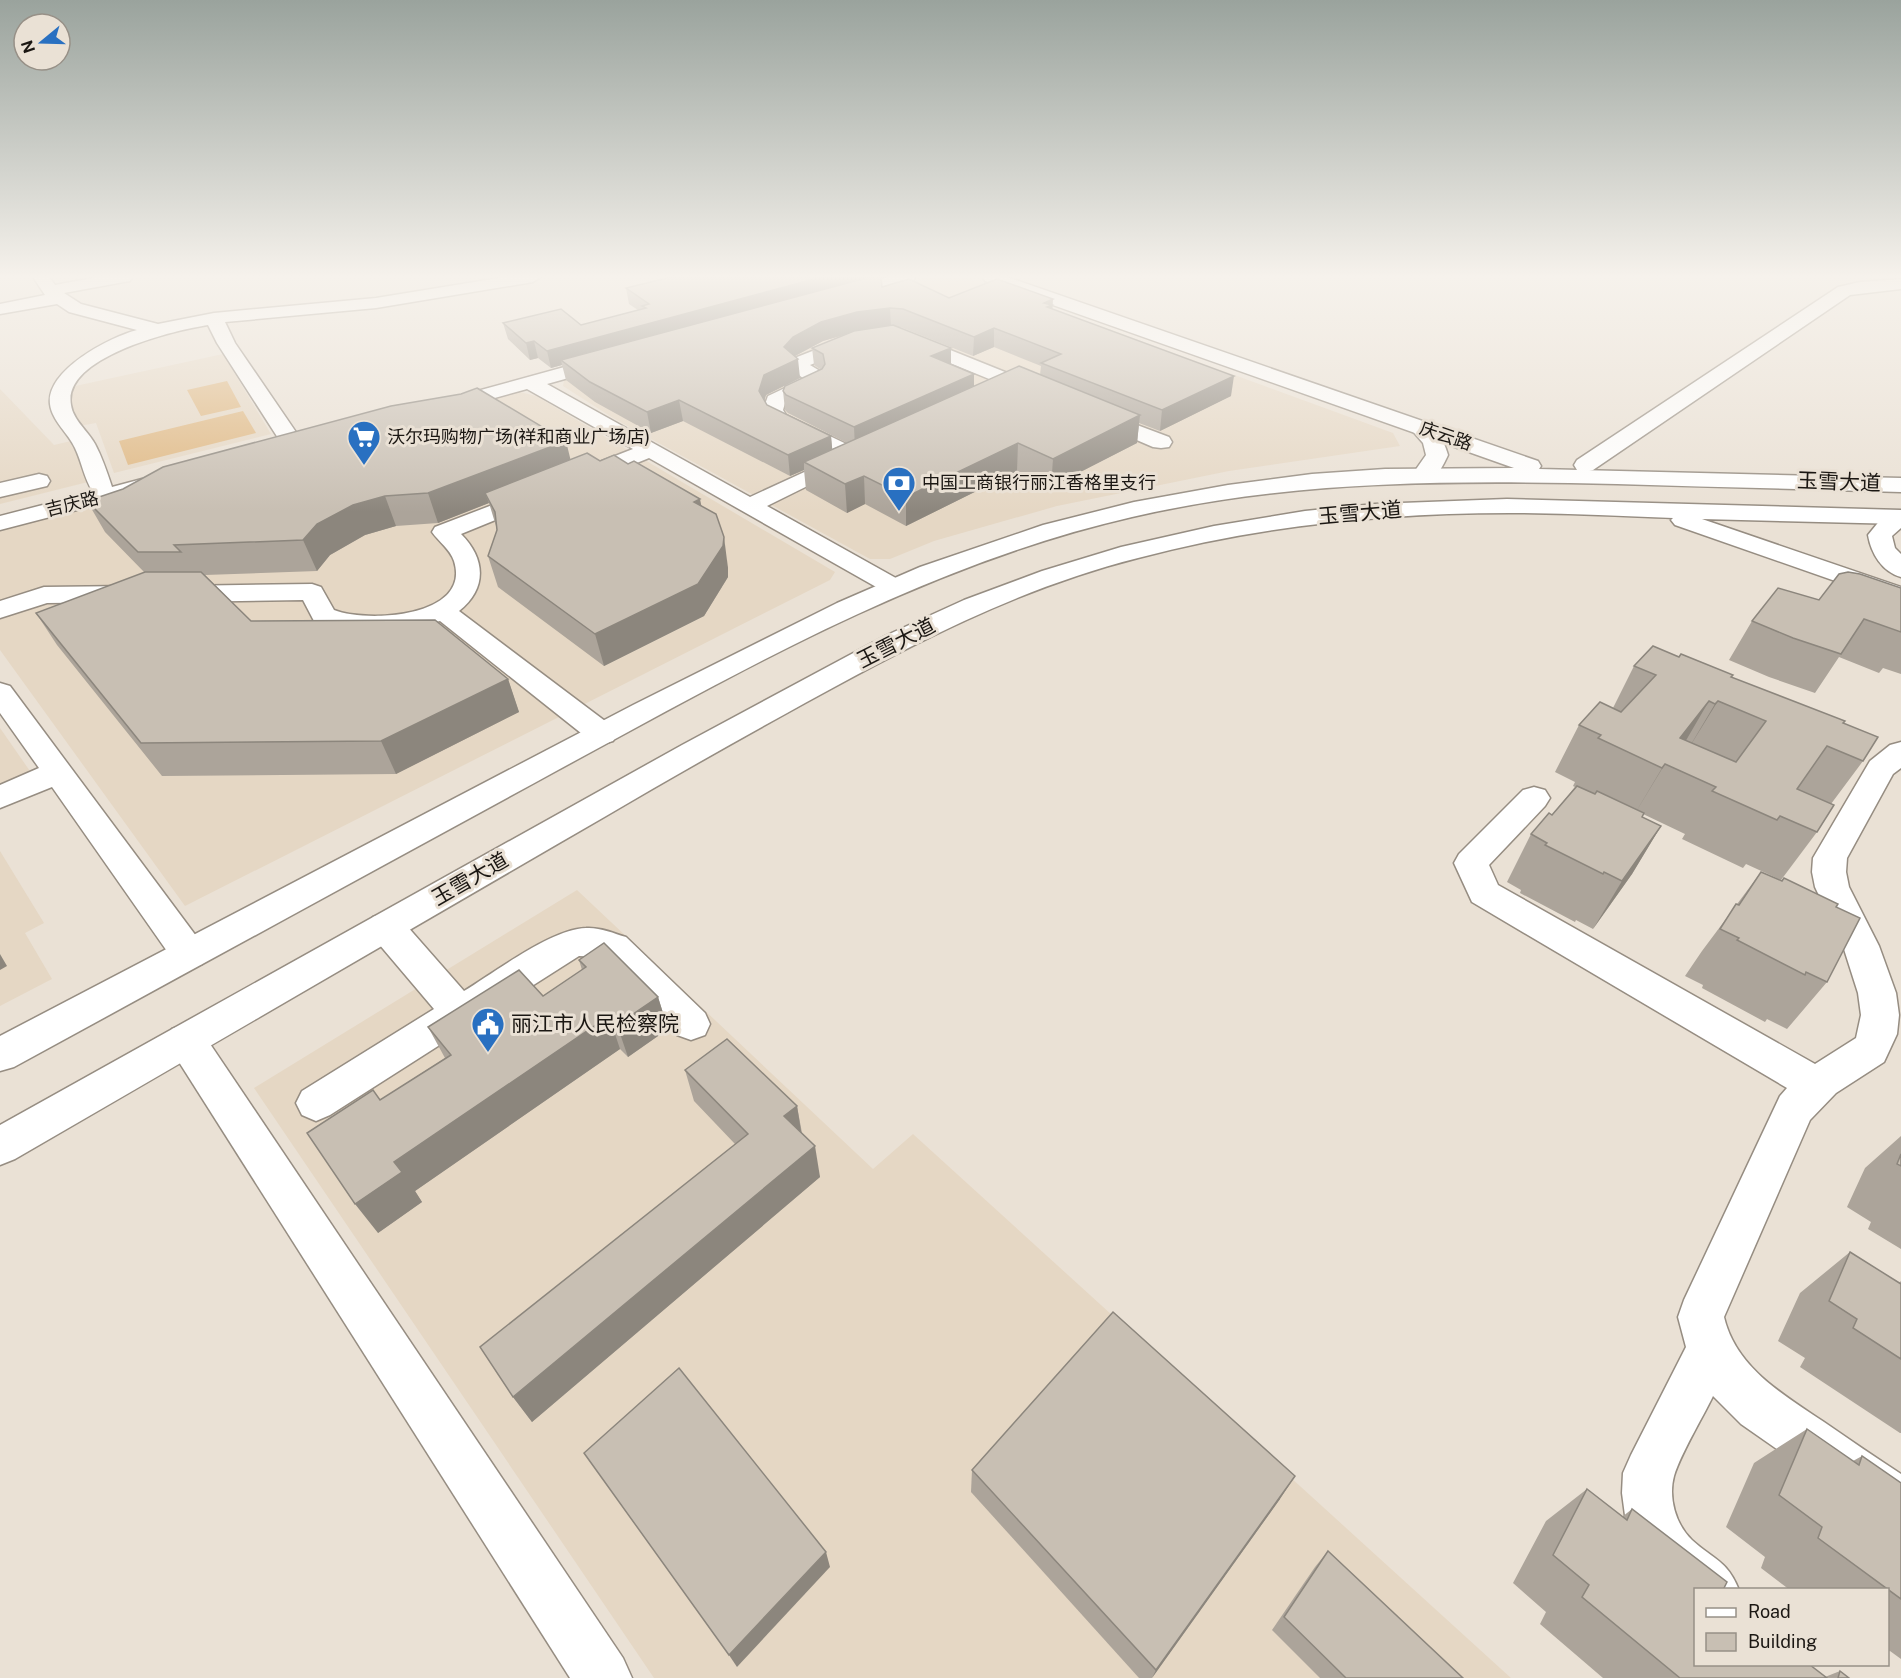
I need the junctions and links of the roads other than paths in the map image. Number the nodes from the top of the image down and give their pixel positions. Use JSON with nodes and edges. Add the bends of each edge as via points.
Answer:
{"nodes":[{"id":1,"x":95,"y":355,"type":"edge"},
{"id":2,"x":232,"y":355,"type":"edge"},
{"id":3,"x":615,"y":355,"type":"edge"},
{"id":4,"x":616,"y":355,"type":"edge"},
{"id":5,"x":818,"y":355,"type":"edge"},
{"id":6,"x":948,"y":355,"type":"edge"},
{"id":7,"x":1214,"y":355,"type":"edge"},
{"id":8,"x":1264,"y":355,"type":"edge"},
{"id":9,"x":1748,"y":355,"type":"edge"},
{"id":10,"x":529,"y":382,"type":"junction"},
{"id":11,"x":1016,"y":383,"type":"junction"},
{"id":12,"x":994,"y":393,"type":"edge"},
{"id":13,"x":1058,"y":400,"type":"edge"},
{"id":14,"x":1078,"y":408,"type":"edge"},
{"id":15,"x":1421,"y":428,"type":"junction"},
{"id":16,"x":311,"y":437,"type":"edge"},
{"id":17,"x":1161,"y":442,"type":"dead end"},
{"id":18,"x":877,"y":447,"type":"edge"},
{"id":19,"x":1540,"y":449,"type":"dead end"},
{"id":20,"x":650,"y":450,"type":"junction"},
{"id":21,"x":855,"y":457,"type":"junction"},
{"id":22,"x":1585,"y":465,"type":"junction"},
{"id":23,"x":1559,"y":466,"type":"junction"},
{"id":24,"x":1423,"y":475,"type":"junction"},
{"id":25,"x":1619,"y":476,"type":"junction"},
{"id":26,"x":39,"y":481,"type":"dead end"},
{"id":27,"x":1901,"y":485,"type":"edge"},
{"id":28,"x":102,"y":487,"type":"junction"},
{"id":29,"x":0,"y":490,"type":"edge"},
{"id":30,"x":749,"y":506,"type":"junction"},
{"id":31,"x":1654,"y":509,"type":"junction"},
{"id":32,"x":1720,"y":511,"type":"junction"},
{"id":33,"x":0,"y":513,"type":"edge"},
{"id":34,"x":1901,"y":518,"type":"edge"},
{"id":35,"x":0,"y":523,"type":"edge"},
{"id":36,"x":1788,"y":534,"type":"dead end"},
{"id":37,"x":1867,"y":561,"type":"dead end"},
{"id":38,"x":1901,"y":571,"type":"edge"},
{"id":39,"x":894,"y":587,"type":"junction"},
{"id":40,"x":1901,"y":596,"type":"edge"},
{"id":41,"x":0,"y":610,"type":"edge"},
{"id":42,"x":443,"y":611,"type":"junction"},
{"id":43,"x":0,"y":692,"type":"edge"},
{"id":44,"x":602,"y":734,"type":"junction"},
{"id":45,"x":1901,"y":752,"type":"edge"},
{"id":46,"x":57,"y":772,"type":"junction"},
{"id":47,"x":0,"y":797,"type":"edge"},
{"id":48,"x":1534,"y":798,"type":"dead end"},
{"id":49,"x":386,"y":927,"type":"junction"},
{"id":50,"x":189,"y":954,"type":"junction"},
{"id":51,"x":460,"y":1013,"type":"junction"},
{"id":52,"x":690,"y":1024,"type":"dead end"},
{"id":53,"x":1894,"y":1024,"type":"edge"},
{"id":54,"x":186,"y":1040,"type":"junction"},
{"id":55,"x":0,"y":1055,"type":"edge"},
{"id":56,"x":1816,"y":1085,"type":"junction"},
{"id":57,"x":316,"y":1103,"type":"dead end"},
{"id":58,"x":0,"y":1146,"type":"edge"},
{"id":59,"x":1710,"y":1350,"type":"junction"},
{"id":60,"x":1901,"y":1505,"type":"edge"},
{"id":61,"x":1710,"y":1588,"type":"edge"},
{"id":62,"x":603,"y":1678,"type":"edge"}],
"edges":[{"from":1,"to":28,"type":"main road","via":[[72,374],[61,391],[60,406],[80,437]]},
{"from":2,"to":16,"type":"main road","via":[[279,444]]},
{"from":3,"to":10,"type":"main road","via":[[428,405]]},
{"from":4,"to":10,"type":"main road"},
{"from":5,"to":21,"type":"main road","via":[[798,366],[815,381],[775,400],[777,418]]},
{"from":6,"to":11,"type":"main road"},
{"from":7,"to":15,"type":"main road","name":"庆云路"},
{"from":8,"to":19,"type":"main road","name":"庆云路"},
{"from":9,"to":22,"type":"main road"},
{"from":10,"to":20,"type":"main road"},
{"from":11,"to":12,"type":"main road"},
{"from":11,"to":13,"type":"main road"},
{"from":14,"to":17,"type":"main road"},
{"from":15,"to":23,"type":"main road","name":"庆云路"},
{"from":15,"to":24,"type":"main road","via":[[1433,441],[1437,455],[1431,469]]},
{"from":18,"to":21,"type":"main road"},
{"from":20,"to":30,"type":"main road"},
{"from":20,"to":42,"type":"main road","via":[[444,532],[465,552],[469,570],[462,590]]},
{"from":21,"to":30,"type":"main road"},
{"from":22,"to":23,"type":"main road","name":"庆云路"},
{"from":22,"to":25,"type":"main road","name":"庆云路"},
{"from":23,"to":24,"type":"main road","name":"玉雪大道"},
{"from":23,"to":25,"type":"main road","name":"玉雪大道"},
{"from":23,"to":31,"type":"main road","name":"庆云路"},
{"from":24,"to":39,"type":"main road","name":"玉雪大道","via":[[1276,485],[1134,509],[1011,543]]},
{"from":25,"to":27,"type":"main road","name":"玉雪大道"},
{"from":25,"to":32,"type":"main road","name":"庆云路"},
{"from":26,"to":29,"type":"main road"},
{"from":28,"to":33,"type":"main road","name":"吉庆路"},
{"from":28,"to":35,"type":"main road","name":"吉庆路","via":[[153,478]]},
{"from":30,"to":39,"type":"main road"},
{"from":31,"to":32,"type":"main road","name":"玉雪大道"},
{"from":31,"to":40,"type":"main road","name":"庆云路"},
{"from":31,"to":49,"type":"main road","name":"玉雪大道","via":[[1458,507],[1328,515],[1169,542],[1051,576],[895,642]]},
{"from":32,"to":34,"type":"main road","name":"玉雪大道"},
{"from":32,"to":36,"type":"main road","name":"庆云路"},
{"from":34,"to":38,"type":"main road","via":[[1889,524],[1881,535],[1883,550]]},
{"from":37,"to":38,"type":"main road"},
{"from":39,"to":44,"type":"main road","name":"玉雪大道"},
{"from":41,"to":42,"type":"main road","via":[[44,595],[312,592],[323,615],[340,622],[404,621]]},
{"from":42,"to":44,"type":"main road"},
{"from":43,"to":46,"type":"main road"},
{"from":44,"to":50,"type":"main road","name":"玉雪大道"},
{"from":45,"to":53,"type":"main road","via":[[1881,768],[1830,858],[1829,872],[1832,887],[1884,990]]},
{"from":46,"to":47,"type":"main road"},
{"from":46,"to":50,"type":"main road"},
{"from":48,"to":56,"type":"main road","via":[[1471,863],[1484,893]]},
{"from":49,"to":51,"type":"main road"},
{"from":49,"to":54,"type":"main road","name":"玉雪大道"},
{"from":50,"to":55,"type":"main road","name":"玉雪大道"},
{"from":51,"to":52,"type":"main road","via":[[570,944],[596,941],[613,947]]},
{"from":51,"to":57,"type":"main road"},
{"from":53,"to":56,"type":"main road","via":[[1886,1027],[1872,1048]]},
{"from":54,"to":58,"type":"main road","name":"玉雪大道"},
{"from":54,"to":62,"type":"main road"},
{"from":56,"to":59,"type":"main road","via":[[1794,1109],[1701,1317]]},
{"from":59,"to":60,"type":"main road","via":[[1737,1388],[1758,1407]]},
{"from":59,"to":61,"type":"main road","via":[[1649,1473],[1646,1489],[1654,1529],[1666,1551]]}]}
